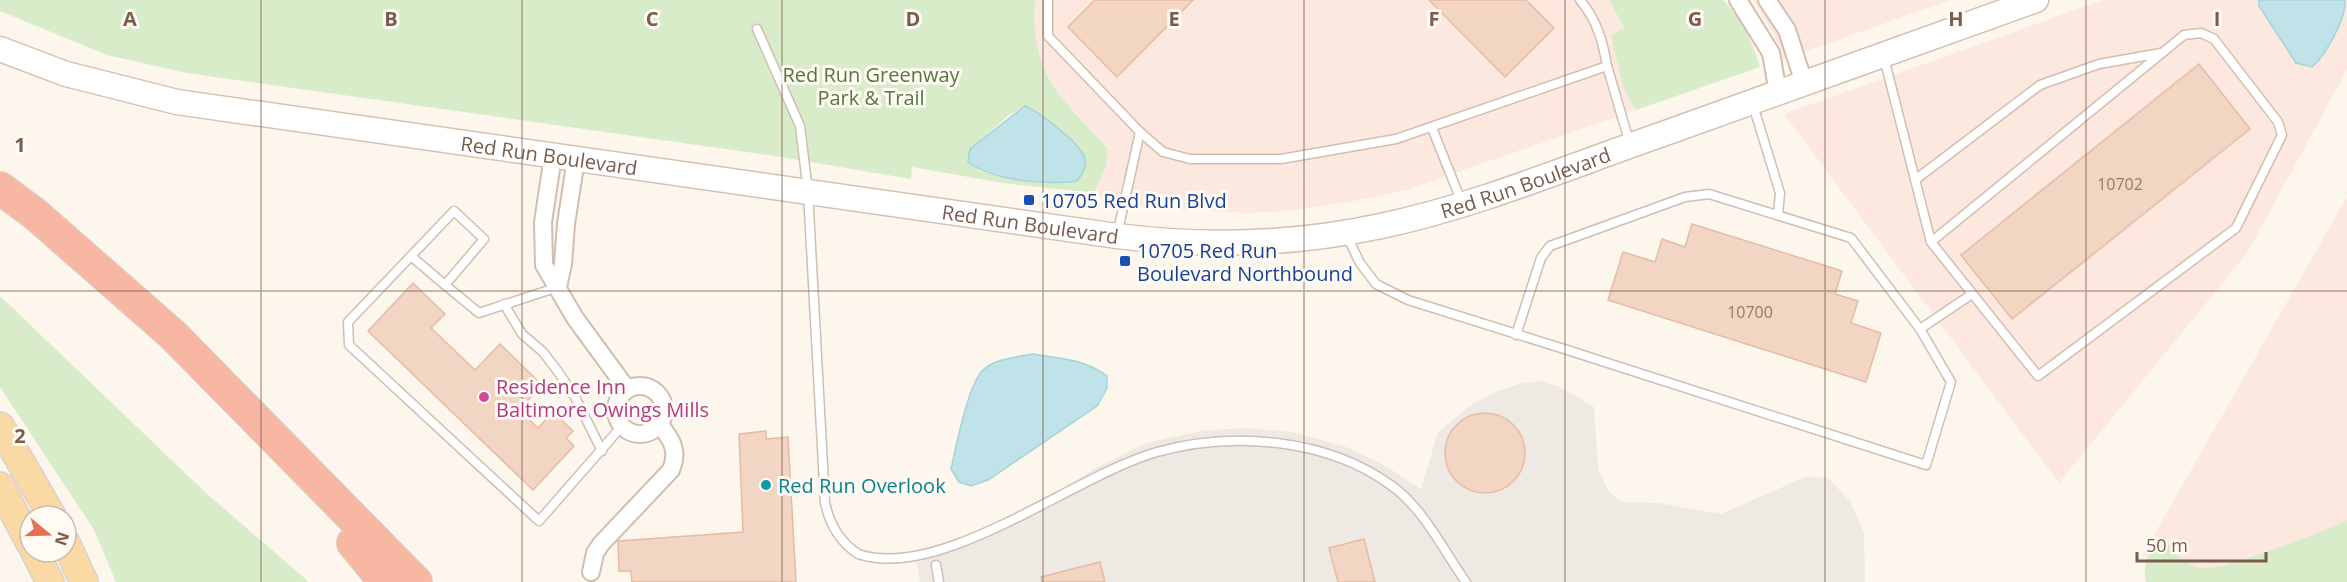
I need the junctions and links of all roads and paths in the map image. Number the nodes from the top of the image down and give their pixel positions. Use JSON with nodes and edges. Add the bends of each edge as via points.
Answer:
{"nodes":[{"id":1,"x":1048,"y":0,"type":"edge"},
{"id":2,"x":1580,"y":0,"type":"edge"},
{"id":3,"x":1738,"y":0,"type":"edge"},
{"id":4,"x":1767,"y":0,"type":"edge"},
{"id":5,"x":2036,"y":0,"type":"edge"},
{"id":6,"x":757,"y":29,"type":"dead end"},
{"id":7,"x":0,"y":49,"type":"edge"},
{"id":8,"x":2162,"y":53,"type":"junction"},
{"id":9,"x":1883,"y":55,"type":"junction"},
{"id":10,"x":1607,"y":66,"type":"junction"},
{"id":11,"x":1804,"y":83,"type":"junction"},
{"id":12,"x":1778,"y":93,"type":"junction"},
{"id":13,"x":1752,"y":102,"type":"junction"},
{"id":14,"x":1432,"y":128,"type":"junction"},
{"id":15,"x":1140,"y":132,"type":"junction"},
{"id":16,"x":1631,"y":145,"type":"junction"},
{"id":17,"x":553,"y":156,"type":"junction"},
{"id":18,"x":576,"y":159,"type":"junction"},
{"id":19,"x":1915,"y":180,"type":"junction"},
{"id":20,"x":0,"y":188,"type":"edge"},
{"id":21,"x":808,"y":192,"type":"junction"},
{"id":22,"x":0,"y":200,"type":"edge"},
{"id":23,"x":1462,"y":204,"type":"junction"},
{"id":24,"x":1778,"y":216,"type":"junction"},
{"id":25,"x":1345,"y":233,"type":"junction"},
{"id":26,"x":1117,"y":236,"type":"junction"},
{"id":27,"x":1931,"y":242,"type":"junction"},
{"id":28,"x":83,"y":256,"type":"junction"},
{"id":29,"x":411,"y":256,"type":"junction"},
{"id":30,"x":446,"y":285,"type":"junction"},
{"id":31,"x":558,"y":288,"type":"junction"},
{"id":32,"x":1972,"y":294,"type":"junction"},
{"id":33,"x":504,"y":304,"type":"junction"},
{"id":34,"x":1920,"y":329,"type":"junction"},
{"id":35,"x":1516,"y":335,"type":"junction"},
{"id":36,"x":627,"y":389,"type":"junction"},
{"id":37,"x":248,"y":411,"type":"junction"},
{"id":38,"x":660,"y":425,"type":"junction"},
{"id":39,"x":0,"y":426,"type":"edge"},
{"id":40,"x":622,"y":426,"type":"junction"},
{"id":41,"x":602,"y":451,"type":"junction"},
{"id":42,"x":0,"y":486,"type":"edge"},
{"id":43,"x":45,"y":504,"type":"edge"},
{"id":44,"x":18,"y":520,"type":"edge"},
{"id":45,"x":1004,"y":535,"type":"dead end"},
{"id":46,"x":947,"y":561,"type":"dead end"},
{"id":47,"x":40,"y":564,"type":"edge"},
{"id":48,"x":76,"y":564,"type":"edge"},
{"id":49,"x":936,"y":565,"type":"junction"},
{"id":50,"x":926,"y":567,"type":"dead end"},
{"id":51,"x":891,"y":568,"type":"dead end"},
{"id":52,"x":593,"y":577,"type":"edge"},
{"id":53,"x":50,"y":582,"type":"edge"},
{"id":54,"x":84,"y":582,"type":"edge"},
{"id":55,"x":385,"y":582,"type":"edge"},
{"id":56,"x":416,"y":582,"type":"edge"},
{"id":57,"x":939,"y":582,"type":"edge"},
{"id":58,"x":1466,"y":582,"type":"edge"}],
"edges":[{"from":1,"to":15,"type":"lane","via":[[1048,36]]},
{"from":2,"to":10,"type":"lane","via":[[1604,42]]},
{"from":3,"to":12,"type":"street","via":[[1771,53]]},
{"from":4,"to":11,"type":"street","via":[[1787,30]]},
{"from":5,"to":9,"type":"main road","name":"Red Run Boulevard"},
{"from":6,"to":21,"type":"lane","via":[[795,110]]},
{"from":7,"to":17,"type":"main road","name":"Red Run Boulevard","via":[[66,74],[177,102]]},
{"from":8,"to":19,"type":"lane","via":[[2099,64],[2040,85]]},
{"from":8,"to":27,"type":"lane"},
{"from":8,"to":32,"type":"lane","via":[[2184,35],[2202,33],[2214,39],[2278,122],[2282,135],[2236,228],[2037,376]]},
{"from":9,"to":11,"type":"main road","name":"Red Run Boulevard"},
{"from":9,"to":19,"type":"lane"},
{"from":10,"to":14,"type":"lane"},
{"from":10,"to":16,"type":"lane"},
{"from":11,"to":12,"type":"main road","name":"Red Run Boulevard"},
{"from":12,"to":13,"type":"main road","name":"Red Run Boulevard"},
{"from":13,"to":16,"type":"main road","name":"Red Run Boulevard"},
{"from":13,"to":24,"type":"lane","via":[[1780,193]]},
{"from":14,"to":15,"type":"lane","via":[[1327,153],[1250,160],[1190,159],[1163,152]]},
{"from":14,"to":23,"type":"lane"},
{"from":15,"to":26,"type":"lane"},
{"from":16,"to":23,"type":"main road","name":"Red Run Boulevard"},
{"from":17,"to":18,"type":"main road","name":"Red Run Boulevard"},
{"from":17,"to":31,"type":"street","via":[[542,241],[544,265]]},
{"from":18,"to":21,"type":"main road","name":"Red Run Boulevard"},
{"from":18,"to":31,"type":"street"},
{"from":19,"to":27,"type":"lane"},
{"from":20,"to":28,"type":"highway"},
{"from":21,"to":26,"type":"main road","name":"Red Run Boulevard"},
{"from":21,"to":51,"type":"lane","via":[[822,484],[827,512],[837,534],[848,546],[868,560]]},
{"from":22,"to":28,"type":"highway"},
{"from":23,"to":25,"type":"main road","name":"Red Run Boulevard"},
{"from":24,"to":34,"type":"lane","via":[[1851,238]]},
{"from":24,"to":35,"type":"lane","via":[[1709,194],[1685,197],[1550,246],[1541,258]]},
{"from":25,"to":26,"type":"main road","name":"Red Run Boulevard","via":[[1228,243]]},
{"from":25,"to":35,"type":"lane","via":[[1376,284],[1408,300]]},
{"from":27,"to":32,"type":"lane"},
{"from":28,"to":37,"type":"highway","via":[[173,335]]},
{"from":29,"to":30,"type":"lane"},
{"from":29,"to":30,"type":"lane","via":[[454,211],[484,239]]},
{"from":29,"to":41,"type":"lane","via":[[348,322],[349,345],[538,520]]},
{"from":30,"to":33,"type":"lane","via":[[479,313]]},
{"from":31,"to":33,"type":"lane"},
{"from":31,"to":36,"type":"street"},
{"from":32,"to":34,"type":"lane"},
{"from":33,"to":41,"type":"lane","via":[[522,334],[560,373]]},
{"from":34,"to":35,"type":"lane","via":[[1951,382],[1926,465]]},
{"from":36,"to":38,"type":"street","via":[[642,385],[656,390],[665,411]]},
{"from":36,"to":40,"type":"street","via":[[617,402],[617,419]]},
{"from":37,"to":55,"type":"highway"},
{"from":37,"to":56,"type":"highway"},
{"from":38,"to":40,"type":"street","via":[[641,435]]},
{"from":38,"to":52,"type":"street","via":[[674,446],[671,470],[601,544],[595,553]]},
{"from":39,"to":43,"type":"main road"},
{"from":40,"to":41,"type":"lane"},
{"from":42,"to":44,"type":"main road"},
{"from":45,"to":58,"type":"lane","via":[[1118,467],[1156,452],[1191,444],[1256,440],[1335,458],[1392,486],[1415,507]]},
{"from":46,"to":49,"type":"lane"},
{"from":47,"to":53,"type":"main road"},
{"from":48,"to":54,"type":"main road"},
{"from":49,"to":50,"type":"lane"},
{"from":49,"to":57,"type":"lane"}]}
